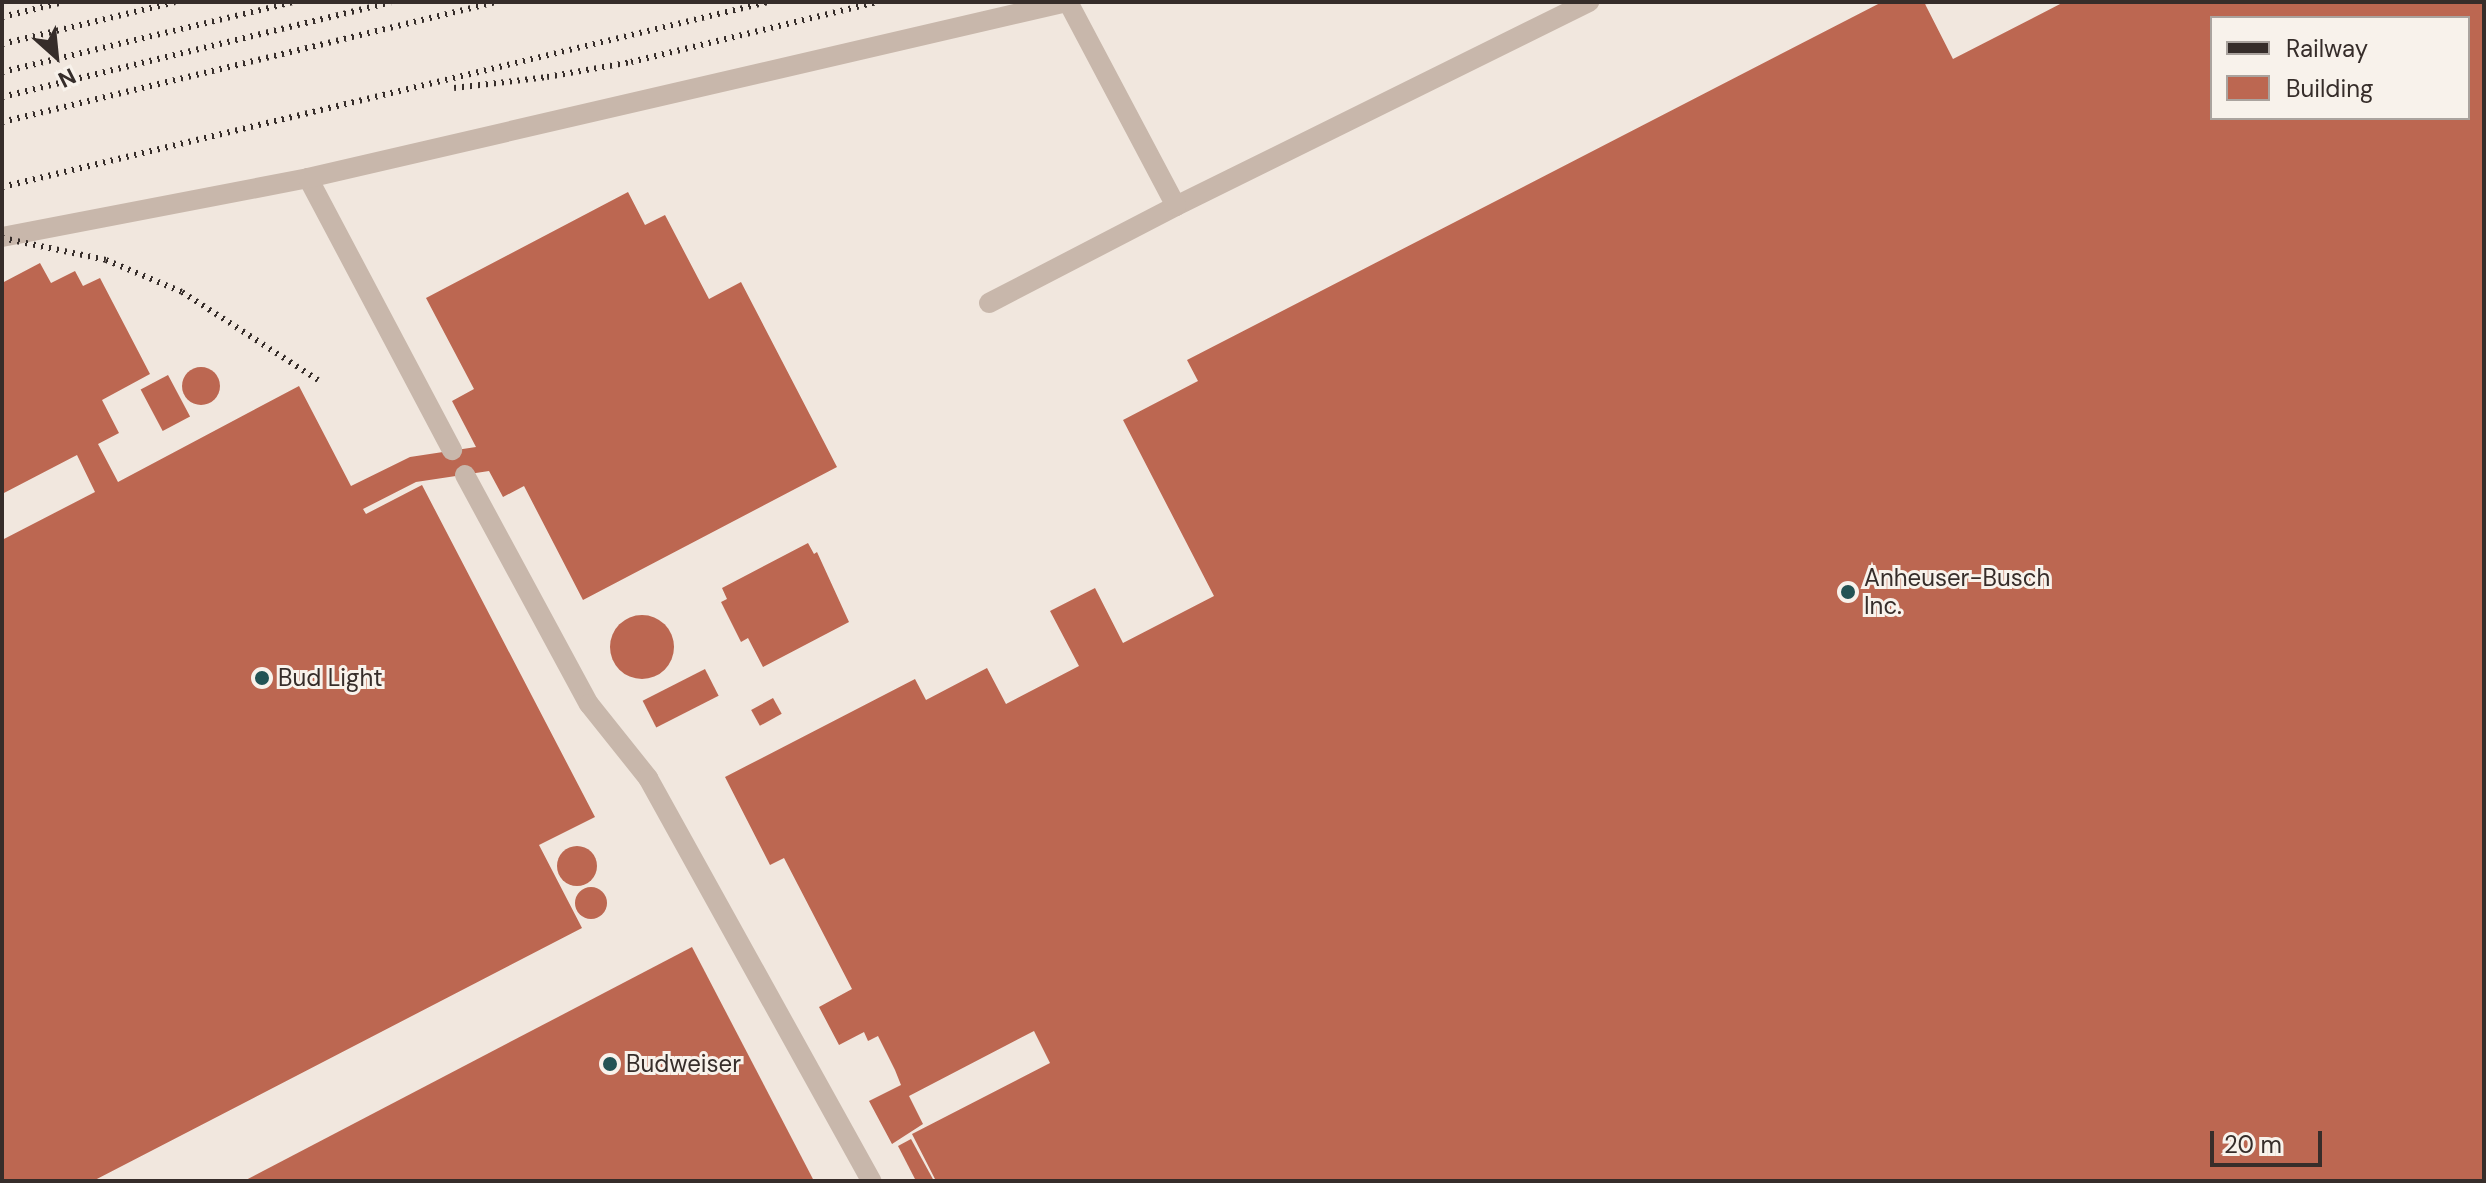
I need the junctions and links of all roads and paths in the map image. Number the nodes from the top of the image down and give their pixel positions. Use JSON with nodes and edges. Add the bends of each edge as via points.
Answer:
{"nodes":[{"id":1,"x":1067,"y":2,"type":"edge"},
{"id":2,"x":1589,"y":2,"type":"edge"},
{"id":3,"x":308,"y":178,"type":"junction"},
{"id":4,"x":1176,"y":206,"type":"junction"},
{"id":5,"x":2,"y":237,"type":"edge"},
{"id":6,"x":989,"y":303,"type":"dead end"},
{"id":7,"x":452,"y":450,"type":"dead end"},
{"id":8,"x":465,"y":475,"type":"dead end"},
{"id":9,"x":871,"y":1181,"type":"edge"}],
"edges":[{"from":1,"to":3,"type":"lane"},
{"from":1,"to":4,"type":"lane"},
{"from":2,"to":4,"type":"lane"},
{"from":3,"to":5,"type":"lane"},
{"from":3,"to":7,"type":"lane"},
{"from":4,"to":6,"type":"lane"},
{"from":8,"to":9,"type":"lane","via":[[589,704],[648,778]]}]}
